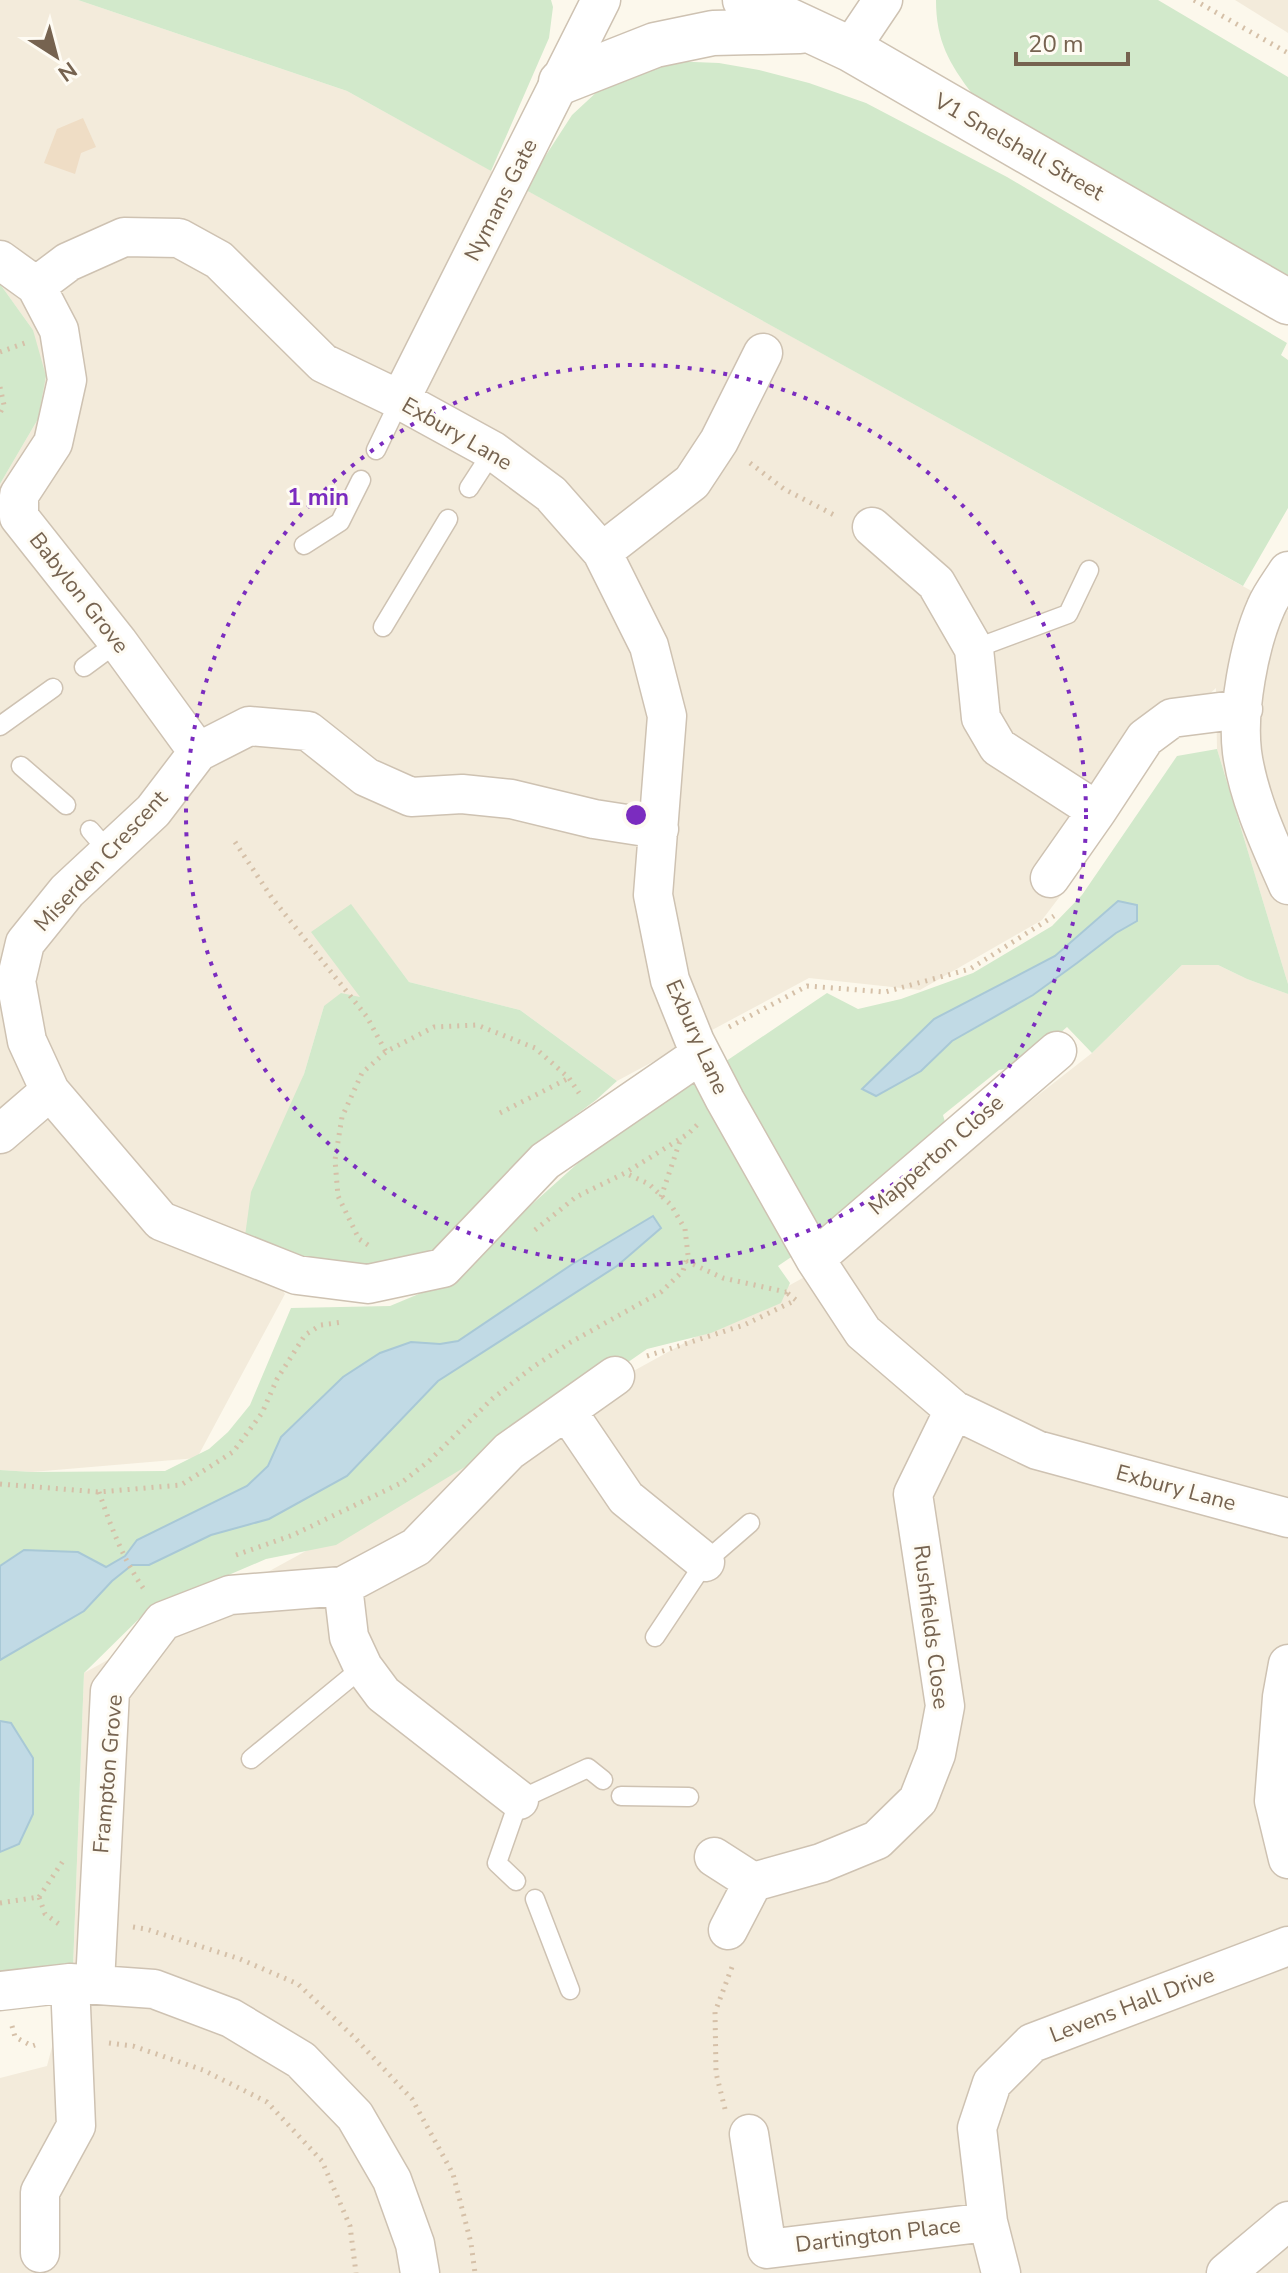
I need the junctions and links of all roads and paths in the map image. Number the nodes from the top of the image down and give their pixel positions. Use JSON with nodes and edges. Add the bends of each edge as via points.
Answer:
{"nodes":[{"id":1,"x":601,"y":0,"type":"edge"},
{"id":2,"x":745,"y":0,"type":"edge"},
{"id":3,"x":883,"y":0,"type":"edge"},
{"id":4,"x":1194,"y":0,"type":"edge"},
{"id":5,"x":810,"y":30,"type":"junction"},
{"id":6,"x":850,"y":49,"type":"junction"},
{"id":7,"x":1288,"y":53,"type":"edge"},
{"id":8,"x":561,"y":82,"type":"junction"},
{"id":9,"x":0,"y":260,"type":"edge"},
{"id":10,"x":36,"y":286,"type":"junction"},
{"id":11,"x":1288,"y":302,"type":"edge"},
{"id":12,"x":763,"y":353,"type":"dead end"},
{"id":13,"x":0,"y":387,"type":"edge"},
{"id":14,"x":400,"y":400,"type":"junction"},
{"id":15,"x":0,"y":413,"type":"edge"},
{"id":16,"x":719,"y":441,"type":"junction"},
{"id":17,"x":376,"y":450,"type":"dead end"},
{"id":18,"x":493,"y":451,"type":"junction"},
{"id":19,"x":361,"y":480,"type":"dead end"},
{"id":20,"x":469,"y":488,"type":"dead end"},
{"id":21,"x":448,"y":519,"type":"dead end"},
{"id":22,"x":872,"y":527,"type":"joint"},
{"id":23,"x":304,"y":545,"type":"dead end"},
{"id":24,"x":602,"y":552,"type":"junction"},
{"id":25,"x":1089,"y":570,"type":"dead end"},
{"id":26,"x":1288,"y":571,"type":"edge"},
{"id":27,"x":383,"y":627,"type":"dead end"},
{"id":28,"x":118,"y":642,"type":"junction"},
{"id":29,"x":974,"y":649,"type":"junction"},
{"id":30,"x":84,"y":667,"type":"dead end"},
{"id":31,"x":53,"y":688,"type":"dead end"},
{"id":32,"x":1243,"y":709,"type":"junction"},
{"id":33,"x":0,"y":726,"type":"edge"},
{"id":34,"x":198,"y":752,"type":"junction"},
{"id":35,"x":21,"y":766,"type":"dead end"},
{"id":36,"x":66,"y":805,"type":"dead end"},
{"id":37,"x":1097,"y":811,"type":"junction"},
{"id":38,"x":659,"y":829,"type":"junction"},
{"id":39,"x":235,"y":842,"type":"dead end"},
{"id":40,"x":1288,"y":885,"type":"edge"},
{"id":41,"x":1055,"y":893,"type":"joint"},
{"id":42,"x":12,"y":937,"type":"edge"},
{"id":43,"x":8,"y":980,"type":"edge"},
{"id":44,"x":698,"y":1048,"type":"junction"},
{"id":45,"x":1057,"y":1051,"type":"dead end"},
{"id":46,"x":386,"y":1052,"type":"junction"},
{"id":47,"x":569,"y":1078,"type":"junction"},
{"id":48,"x":50,"y":1091,"type":"junction"},
{"id":49,"x":725,"y":1100,"type":"junction"},
{"id":50,"x":500,"y":1113,"type":"dead end"},
{"id":51,"x":599,"y":1124,"type":"junction"},
{"id":52,"x":0,"y":1134,"type":"edge"},
{"id":53,"x":681,"y":1139,"type":"junction"},
{"id":54,"x":625,"y":1173,"type":"junction"},
{"id":55,"x":661,"y":1197,"type":"junction"},
{"id":56,"x":528,"y":1236,"type":"dead end"},
{"id":57,"x":815,"y":1259,"type":"junction"},
{"id":58,"x":686,"y":1261,"type":"junction"},
{"id":59,"x":406,"y":1276,"type":"junction"},
{"id":60,"x":786,"y":1292,"type":"junction"},
{"id":61,"x":347,"y":1321,"type":"dead end"},
{"id":62,"x":615,"y":1376,"type":"joint"},
{"id":63,"x":954,"y":1410,"type":"junction"},
{"id":64,"x":567,"y":1411,"type":"junction"},
{"id":65,"x":0,"y":1484,"type":"edge"},
{"id":66,"x":99,"y":1492,"type":"junction"},
{"id":67,"x":1288,"y":1518,"type":"edge"},
{"id":68,"x":750,"y":1523,"type":"dead end"},
{"id":69,"x":227,"y":1559,"type":"dead end"},
{"id":70,"x":705,"y":1562,"type":"junction"},
{"id":71,"x":137,"y":1580,"type":"dead end"},
{"id":72,"x":343,"y":1586,"type":"junction"},
{"id":73,"x":158,"y":1590,"type":"dead end"},
{"id":74,"x":148,"y":1595,"type":"dead end"},
{"id":75,"x":655,"y":1637,"type":"dead end"},
{"id":76,"x":363,"y":1667,"type":"junction"},
{"id":77,"x":1286,"y":1686,"type":"edge"},
{"id":78,"x":251,"y":1759,"type":"dead end"},
{"id":79,"x":603,"y":1780,"type":"dead end"},
{"id":80,"x":621,"y":1796,"type":"dead end"},
{"id":81,"x":689,"y":1797,"type":"dead end"},
{"id":82,"x":519,"y":1800,"type":"junction"},
{"id":83,"x":714,"y":1857,"type":"dead end"},
{"id":84,"x":64,"y":1859,"type":"dead end"},
{"id":85,"x":1288,"y":1859,"type":"edge"},
{"id":86,"x":516,"y":1881,"type":"dead end"},
{"id":87,"x":753,"y":1882,"type":"junction"},
{"id":88,"x":39,"y":1897,"type":"dead end"},
{"id":89,"x":535,"y":1899,"type":"dead end"},
{"id":90,"x":728,"y":1930,"type":"joint"},
{"id":91,"x":1288,"y":1946,"type":"edge"},
{"id":92,"x":83,"y":1983,"type":"junction"},
{"id":93,"x":2,"y":1990,"type":"edge"},
{"id":94,"x":570,"y":1990,"type":"dead end"},
{"id":95,"x":72,"y":2039,"type":"junction"},
{"id":96,"x":749,"y":2134,"type":"joint"},
{"id":97,"x":1288,"y":2221,"type":"edge"},
{"id":98,"x":988,"y":2222,"type":"junction"},
{"id":99,"x":40,"y":2253,"type":"dead end"},
{"id":100,"x":769,"y":2261,"type":"edge"},
{"id":101,"x":356,"y":2273,"type":"edge"},
{"id":102,"x":420,"y":2273,"type":"edge"},
{"id":103,"x":1001,"y":2273,"type":"edge"},
{"id":104,"x":1226,"y":2273,"type":"edge"}],
"edges":[{"from":1,"to":8,"type":"street","name":"Nymans Gate"},
{"from":2,"to":5,"type":"street","name":"V1 Snelshall Street"},
{"from":3,"to":6,"type":"street"},
{"from":4,"to":7,"type":"path"},
{"from":5,"to":6,"type":"street","name":"V1 Snelshall Street"},
{"from":5,"to":8,"type":"street","via":[[713,33],[655,45]]},
{"from":6,"to":11,"type":"street","name":"V1 Snelshall Street"},
{"from":8,"to":14,"type":"street","name":"Nymans Gate"},
{"from":9,"to":10,"type":"street","name":"Babylon Grove"},
{"from":10,"to":14,"type":"street","name":"Exbury Lane","via":[[68,262],[124,237],[179,238],[219,260],[323,363]]},
{"from":10,"to":28,"type":"street","name":"Babylon Grove","via":[[59,330],[67,380],[53,443],[19,495],[19,517]]},
{"from":12,"to":16,"type":"street"},
{"from":13,"to":15,"type":"path"},
{"from":14,"to":17,"type":"lane"},
{"from":14,"to":18,"type":"street","name":"Exbury Lane"},
{"from":16,"to":22,"type":"path","via":[[784,489],[836,516]]},
{"from":16,"to":24,"type":"street","via":[[692,482]]},
{"from":18,"to":20,"type":"lane"},
{"from":18,"to":24,"type":"street","name":"Exbury Lane","via":[[551,494]]},
{"from":19,"to":23,"type":"lane","via":[[340,522]]},
{"from":21,"to":27,"type":"lane"},
{"from":22,"to":29,"type":"street","via":[[936,583]]},
{"from":24,"to":38,"type":"street","name":"Exbury Lane","via":[[649,646],[667,716]]},
{"from":25,"to":29,"type":"lane","via":[[1068,614]]},
{"from":26,"to":32,"type":"street","via":[[1266,607],[1249,661]]},
{"from":28,"to":30,"type":"lane"},
{"from":28,"to":34,"type":"street","name":"Babylon Grove"},
{"from":29,"to":37,"type":"street","via":[[981,718],[998,747]]},
{"from":31,"to":33,"type":"lane"},
{"from":32,"to":37,"type":"street","via":[[1172,718],[1145,738]]},
{"from":32,"to":40,"type":"street","via":[[1242,751],[1259,818]]},
{"from":34,"to":38,"type":"street","name":"Miserden Crescent","via":[[249,726],[308,731],[366,777],[411,797],[462,794],[511,799]]},
{"from":34,"to":42,"type":"street","name":"Miserden Crescent","via":[[153,811],[100,841],[67,891]]},
{"from":35,"to":36,"type":"lane"},
{"from":37,"to":41,"type":"street"},
{"from":38,"to":44,"type":"street","name":"Exbury Lane","via":[[653,895],[670,980]]},
{"from":39,"to":46,"type":"path","via":[[272,898],[367,1017]]},
{"from":41,"to":44,"type":"path","via":[[1050,920],[970,969],[885,992],[807,986]]},
{"from":42,"to":43,"type":"street","name":"Miserden Crescent"},
{"from":43,"to":48,"type":"street","name":"Miserden Crescent"},
{"from":44,"to":49,"type":"street","name":"Exbury Lane"},
{"from":44,"to":51,"type":"street","name":"Miserden Crescent"},
{"from":45,"to":57,"type":"street","name":"Mapperton Close"},
{"from":46,"to":47,"type":"path","via":[[434,1027],[477,1025],[535,1048]]},
{"from":46,"to":59,"type":"path","via":[[362,1073],[342,1117],[335,1160],[338,1196],[359,1239]]},
{"from":47,"to":50,"type":"path"},
{"from":47,"to":51,"type":"path"},
{"from":48,"to":52,"type":"street"},
{"from":48,"to":59,"type":"street","name":"Miserden Crescent","via":[[161,1221],[297,1275],[368,1284]]},
{"from":49,"to":53,"type":"path"},
{"from":49,"to":57,"type":"street","name":"Exbury Lane"},
{"from":51,"to":59,"type":"street","name":"Miserden Crescent","via":[[545,1161],[443,1268]]},
{"from":53,"to":54,"type":"path"},
{"from":53,"to":55,"type":"path"},
{"from":54,"to":55,"type":"path","via":[[649,1184]]},
{"from":54,"to":56,"type":"path","via":[[576,1197]]},
{"from":55,"to":58,"type":"path","via":[[685,1229]]},
{"from":57,"to":60,"type":"path"},
{"from":57,"to":63,"type":"street","name":"Exbury Lane","via":[[863,1332]]},
{"from":58,"to":60,"type":"path","via":[[723,1278]]},
{"from":58,"to":69,"type":"path","via":[[661,1292],[533,1367],[401,1483],[293,1535]]},
{"from":60,"to":62,"type":"path","via":[[796,1300],[744,1325],[650,1355]]},
{"from":61,"to":66,"type":"path","via":[[321,1325],[305,1335],[262,1413],[233,1452],[181,1485]]},
{"from":62,"to":64,"type":"street","name":"Frampton Grove"},
{"from":63,"to":67,"type":"street","name":"Exbury Lane","via":[[1037,1450]]},
{"from":63,"to":87,"type":"street","name":"Rushfields Close","via":[[913,1494],[945,1706],[936,1754],[918,1800],[877,1840]]},
{"from":64,"to":70,"type":"street","via":[[626,1498]]},
{"from":64,"to":72,"type":"street","name":"Frampton Grove","via":[[509,1451],[416,1547]]},
{"from":65,"to":66,"type":"path"},
{"from":66,"to":71,"type":"path"},
{"from":68,"to":70,"type":"lane"},
{"from":70,"to":75,"type":"lane"},
{"from":72,"to":76,"type":"street","via":[[349,1637]]},
{"from":72,"to":92,"type":"street","name":"Frampton Grove","via":[[230,1595],[163,1621],[110,1691]]},
{"from":73,"to":74,"type":"path"},
{"from":76,"to":78,"type":"lane"},
{"from":76,"to":82,"type":"street","via":[[383,1694]]},
{"from":77,"to":85,"type":"street","via":[[1274,1801]]},
{"from":79,"to":82,"type":"lane","via":[[588,1768]]},
{"from":80,"to":81,"type":"lane"},
{"from":82,"to":86,"type":"lane","via":[[497,1863]]},
{"from":83,"to":87,"type":"street"},
{"from":84,"to":88,"type":"path"},
{"from":87,"to":90,"type":"street"},
{"from":89,"to":94,"type":"lane"},
{"from":90,"to":96,"type":"path","via":[[740,1948],[715,2012],[716,2073],[727,2120]]},
{"from":91,"to":98,"type":"street","name":"Levens Hall Drive","via":[[1032,2043],[992,2083],[977,2128]]},
{"from":92,"to":93,"type":"street"},
{"from":92,"to":95,"type":"street","name":"Frampton Grove"},
{"from":92,"to":102,"type":"street","via":[[154,1989],[231,2018],[301,2060],[355,2116],[392,2180]]},
{"from":93,"to":95,"type":"path","via":[[15,2037],[32,2046]]},
{"from":95,"to":99,"type":"street","name":"Frampton Grove","via":[[76,2126],[40,2192]]},
{"from":95,"to":101,"type":"path","via":[[133,2046],[203,2070],[267,2102],[322,2161],[350,2226]]},
{"from":96,"to":100,"type":"street","name":"Dartington Place"},
{"from":97,"to":104,"type":"street"},
{"from":98,"to":100,"type":"street","name":"Dartington Place"},
{"from":98,"to":103,"type":"street","name":"Levens Hall Drive"}]}
